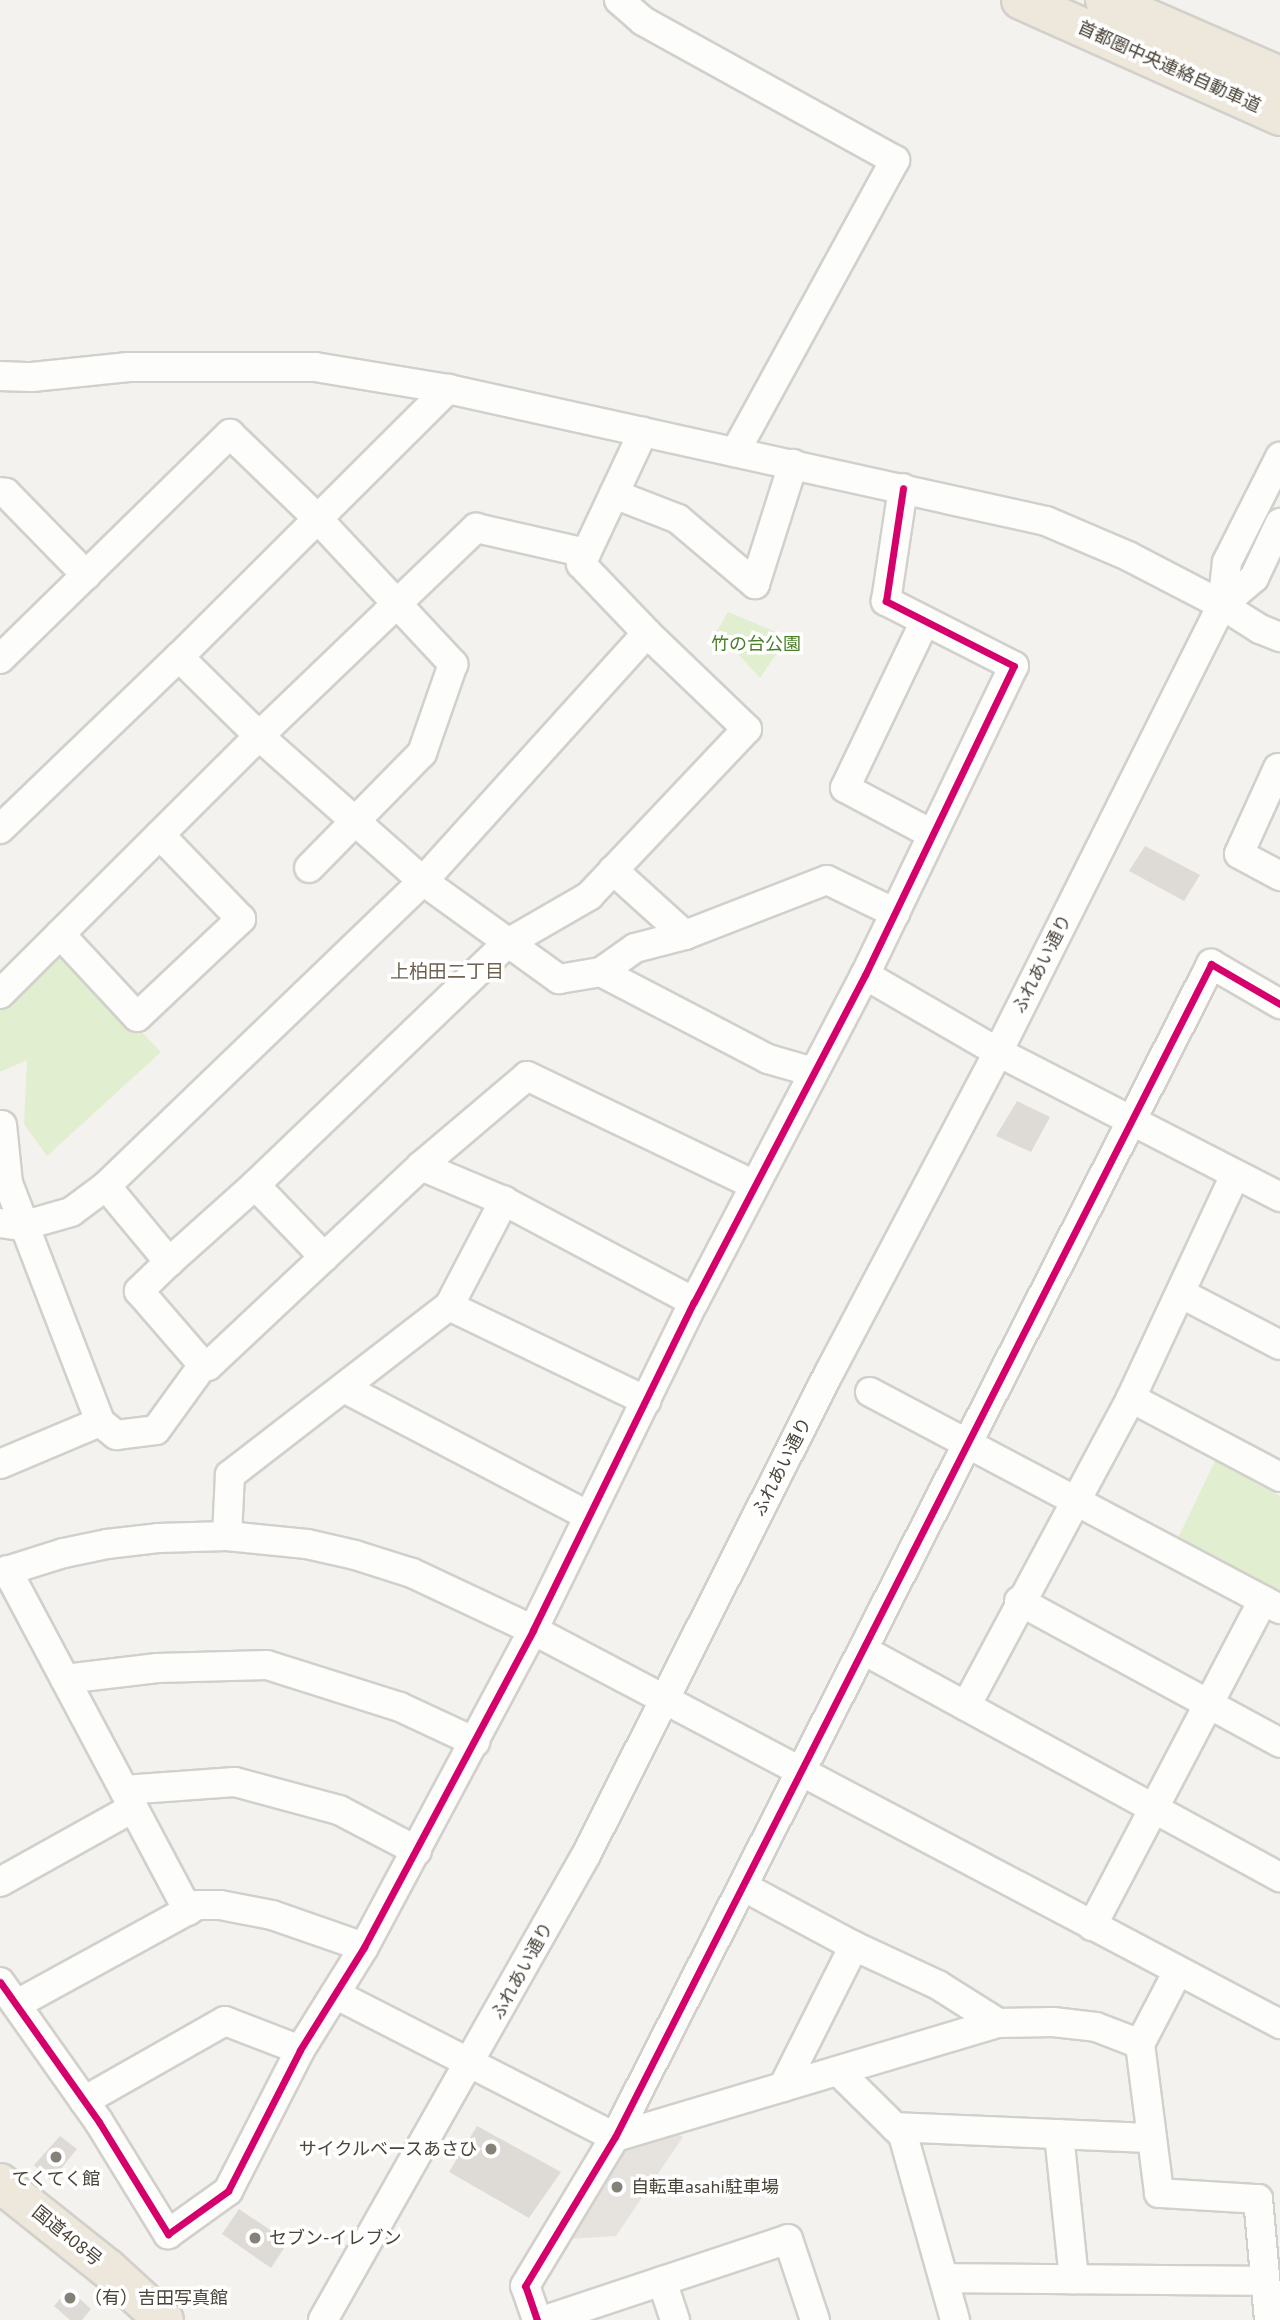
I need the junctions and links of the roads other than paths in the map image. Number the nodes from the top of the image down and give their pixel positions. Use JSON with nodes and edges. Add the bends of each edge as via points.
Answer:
{"nodes":[{"id":1,"x":619,"y":0,"type":"edge"},
{"id":2,"x":1021,"y":0,"type":"edge"},
{"id":3,"x":1105,"y":0,"type":"edge"},
{"id":4,"x":1280,"y":76,"type":"edge"},
{"id":5,"x":1280,"y":116,"type":"edge"},
{"id":6,"x":0,"y":376,"type":"edge"},
{"id":7,"x":448,"y":389,"type":"junction"},
{"id":8,"x":643,"y":432,"type":"junction"},
{"id":9,"x":735,"y":452,"type":"junction"},
{"id":10,"x":1280,"y":457,"type":"edge"},
{"id":11,"x":793,"y":464,"type":"junction"},
{"id":12,"x":903,"y":488,"type":"junction"},
{"id":13,"x":614,"y":494,"type":"junction"},
{"id":14,"x":2,"y":495,"type":"edge"},
{"id":15,"x":317,"y":518,"type":"junction"},
{"id":16,"x":1280,"y":523,"type":"edge"},
{"id":17,"x":586,"y":553,"type":"junction"},
{"id":18,"x":86,"y":575,"type":"junction"},
{"id":19,"x":397,"y":604,"type":"junction"},
{"id":20,"x":1222,"y":605,"type":"junction"},
{"id":21,"x":925,"y":621,"type":"junction"},
{"id":22,"x":647,"y":633,"type":"junction"},
{"id":23,"x":1280,"y":638,"type":"edge"},
{"id":24,"x":179,"y":657,"type":"junction"},
{"id":25,"x":0,"y":659,"type":"edge"},
{"id":26,"x":259,"y":736,"type":"junction"},
{"id":27,"x":1279,"y":767,"type":"edge"},
{"id":28,"x":355,"y":821,"type":"junction"},
{"id":29,"x":0,"y":829,"type":"edge"},
{"id":30,"x":933,"y":834,"type":"junction"},
{"id":31,"x":160,"y":835,"type":"junction"},
{"id":32,"x":309,"y":867,"type":"dead end"},
{"id":33,"x":613,"y":870,"type":"junction"},
{"id":34,"x":1280,"y":876,"type":"edge"},
{"id":35,"x":423,"y":881,"type":"junction"},
{"id":36,"x":895,"y":913,"type":"junction"},
{"id":37,"x":60,"y":934,"type":"junction"},
{"id":38,"x":685,"y":934,"type":"junction"},
{"id":39,"x":506,"y":944,"type":"junction"},
{"id":40,"x":601,"y":972,"type":"junction"},
{"id":41,"x":865,"y":975,"type":"junction"},
{"id":42,"x":0,"y":994,"type":"edge"},
{"id":43,"x":1280,"y":1004,"type":"edge"},
{"id":44,"x":998,"y":1052,"type":"junction"},
{"id":45,"x":813,"y":1072,"type":"junction"},
{"id":46,"x":1132,"y":1123,"type":"junction"},
{"id":47,"x":2,"y":1125,"type":"dead end"},
{"id":48,"x":421,"y":1166,"type":"junction"},
{"id":49,"x":1235,"y":1175,"type":"junction"},
{"id":50,"x":255,"y":1185,"type":"junction"},
{"id":51,"x":754,"y":1185,"type":"junction"},
{"id":52,"x":106,"y":1186,"type":"junction"},
{"id":53,"x":1280,"y":1197,"type":"edge"},
{"id":54,"x":504,"y":1201,"type":"junction"},
{"id":55,"x":11,"y":1224,"type":"edge"},
{"id":56,"x":324,"y":1257,"type":"junction"},
{"id":57,"x":169,"y":1262,"type":"junction"},
{"id":58,"x":1182,"y":1294,"type":"junction"},
{"id":59,"x":694,"y":1302,"type":"junction"},
{"id":60,"x":449,"y":1306,"type":"junction"},
{"id":61,"x":1280,"y":1345,"type":"edge"},
{"id":62,"x":204,"y":1365,"type":"junction"},
{"id":63,"x":344,"y":1388,"type":"junction"},
{"id":64,"x":870,"y":1392,"type":"dead end"},
{"id":65,"x":1131,"y":1398,"type":"junction"},
{"id":66,"x":646,"y":1401,"type":"junction"},
{"id":67,"x":100,"y":1422,"type":"junction"},
{"id":68,"x":969,"y":1444,"type":"junction"},
{"id":69,"x":0,"y":1464,"type":"edge"},
{"id":70,"x":1280,"y":1477,"type":"edge"},
{"id":71,"x":1076,"y":1501,"type":"junction"},
{"id":72,"x":589,"y":1517,"type":"junction"},
{"id":73,"x":226,"y":1536,"type":"junction"},
{"id":74,"x":3,"y":1571,"type":"edge"},
{"id":75,"x":1019,"y":1601,"type":"junction"},
{"id":76,"x":1272,"y":1605,"type":"edge"},
{"id":77,"x":533,"y":1630,"type":"junction"},
{"id":78,"x":865,"y":1651,"type":"junction"},
{"id":79,"x":65,"y":1679,"type":"junction"},
{"id":80,"x":664,"y":1701,"type":"junction"},
{"id":81,"x":1209,"y":1704,"type":"junction"},
{"id":82,"x":966,"y":1706,"type":"junction"},
{"id":83,"x":475,"y":1742,"type":"junction"},
{"id":84,"x":1280,"y":1743,"type":"edge"},
{"id":85,"x":802,"y":1774,"type":"junction"},
{"id":86,"x":128,"y":1799,"type":"junction"},
{"id":87,"x":1154,"y":1808,"type":"junction"},
{"id":88,"x":417,"y":1851,"type":"junction"},
{"id":89,"x":1280,"y":1877,"type":"edge"},
{"id":90,"x":0,"y":1882,"type":"edge"},
{"id":91,"x":744,"y":1887,"type":"junction"},
{"id":92,"x":187,"y":1911,"type":"junction"},
{"id":93,"x":1092,"y":1926,"type":"junction"},
{"id":94,"x":855,"y":1946,"type":"junction"},
{"id":95,"x":364,"y":1947,"type":"junction"},
{"id":96,"x":1178,"y":1971,"type":"junction"},
{"id":97,"x":8,"y":1993,"type":"edge"},
{"id":98,"x":335,"y":1994,"type":"junction"},
{"id":99,"x":999,"y":2023,"type":"junction"},
{"id":100,"x":1280,"y":2024,"type":"edge"},
{"id":101,"x":1140,"y":2044,"type":"junction"},
{"id":102,"x":300,"y":2050,"type":"junction"},
{"id":103,"x":470,"y":2064,"type":"junction"},
{"id":104,"x":838,"y":2071,"type":"junction"},
{"id":105,"x":783,"y":2087,"type":"junction"},
{"id":106,"x":84,"y":2101,"type":"junction"},
{"id":107,"x":895,"y":2127,"type":"junction"},
{"id":108,"x":1059,"y":2134,"type":"junction"},
{"id":109,"x":615,"y":2137,"type":"junction"},
{"id":110,"x":1152,"y":2138,"type":"junction"},
{"id":111,"x":0,"y":2183,"type":"edge"},
{"id":112,"x":1269,"y":2202,"type":"edge"},
{"id":113,"x":944,"y":2278,"type":"junction"},
{"id":114,"x":1074,"y":2279,"type":"junction"},
{"id":115,"x":662,"y":2281,"type":"junction"},
{"id":116,"x":1265,"y":2281,"type":"junction"},
{"id":117,"x":164,"y":2320,"type":"edge"},
{"id":118,"x":323,"y":2320,"type":"edge"},
{"id":119,"x":537,"y":2320,"type":"edge"},
{"id":120,"x":545,"y":2320,"type":"edge"},
{"id":121,"x":675,"y":2320,"type":"edge"},
{"id":122,"x":815,"y":2320,"type":"edge"},
{"id":123,"x":955,"y":2320,"type":"edge"},
{"id":124,"x":1269,"y":2320,"type":"edge"}],
"edges":[{"from":1,"to":9,"type":"street","via":[[643,21],[895,160]]},
{"from":2,"to":5,"type":"highway","name":"首都圏中央連絡自動車道"},
{"from":3,"to":4,"type":"highway","name":"首都圏中央連絡自動車道"},
{"from":6,"to":7,"type":"street","via":[[128,367],[315,367]]},
{"from":7,"to":8,"type":"street"},
{"from":7,"to":15,"type":"street"},
{"from":8,"to":9,"type":"street"},
{"from":8,"to":13,"type":"street"},
{"from":9,"to":11,"type":"street"},
{"from":10,"to":20,"type":"street","name":"ふれあい通り","via":[[1227,562]]},
{"from":11,"to":12,"type":"street"},
{"from":11,"to":13,"type":"street","via":[[755,584],[678,519]]},
{"from":12,"to":20,"type":"street","via":[[1046,521],[1128,556]]},
{"from":12,"to":21,"type":"street","via":[[886,601]]},
{"from":13,"to":17,"type":"street"},
{"from":14,"to":18,"type":"street"},
{"from":15,"to":18,"type":"street","via":[[230,435]]},
{"from":15,"to":19,"type":"street"},
{"from":15,"to":24,"type":"street"},
{"from":16,"to":20,"type":"street","name":"ふれあい通り","via":[[1254,578]]},
{"from":17,"to":19,"type":"street","via":[[476,528]]},
{"from":17,"to":22,"type":"street","via":[[581,564]]},
{"from":18,"to":25,"type":"street"},
{"from":19,"to":26,"type":"street"},
{"from":19,"to":28,"type":"street","via":[[453,664],[422,752]]},
{"from":20,"to":23,"type":"street"},
{"from":20,"to":44,"type":"street","name":"ふれあい通り"},
{"from":21,"to":30,"type":"street","via":[[845,788]]},
{"from":21,"to":30,"type":"street","via":[[1014,666]]},
{"from":22,"to":33,"type":"street","via":[[747,729]]},
{"from":22,"to":35,"type":"street"},
{"from":24,"to":26,"type":"street"},
{"from":24,"to":29,"type":"street"},
{"from":26,"to":28,"type":"street"},
{"from":26,"to":31,"type":"street"},
{"from":27,"to":34,"type":"street","via":[[1239,854]]},
{"from":28,"to":32,"type":"street"},
{"from":28,"to":35,"type":"street"},
{"from":30,"to":36,"type":"street"},
{"from":31,"to":37,"type":"street"},
{"from":31,"to":37,"type":"street","via":[[241,919],[138,1017]]},
{"from":33,"to":38,"type":"street"},
{"from":33,"to":39,"type":"street","via":[[589,896]]},
{"from":35,"to":39,"type":"street"},
{"from":35,"to":52,"type":"street"},
{"from":36,"to":38,"type":"street","via":[[827,880]]},
{"from":36,"to":41,"type":"street"},
{"from":37,"to":42,"type":"street"},
{"from":38,"to":40,"type":"street","via":[[635,948]]},
{"from":39,"to":40,"type":"street","via":[[559,979]]},
{"from":39,"to":50,"type":"street"},
{"from":40,"to":45,"type":"street","via":[[768,1059]]},
{"from":41,"to":44,"type":"street"},
{"from":41,"to":45,"type":"street"},
{"from":43,"to":46,"type":"street","via":[[1211,964]]},
{"from":44,"to":46,"type":"street"},
{"from":44,"to":80,"type":"street","name":"ふれあい通り","via":[[828,1373]]},
{"from":45,"to":51,"type":"street"},
{"from":46,"to":49,"type":"street"},
{"from":46,"to":68,"type":"street"},
{"from":47,"to":55,"type":"street"},
{"from":48,"to":51,"type":"street","via":[[527,1076]]},
{"from":48,"to":54,"type":"street"},
{"from":48,"to":56,"type":"street"},
{"from":49,"to":53,"type":"street"},
{"from":49,"to":58,"type":"street"},
{"from":50,"to":56,"type":"street"},
{"from":50,"to":57,"type":"street"},
{"from":51,"to":59,"type":"street"},
{"from":52,"to":55,"type":"street","via":[[71,1212]]},
{"from":52,"to":57,"type":"street"},
{"from":54,"to":59,"type":"street"},
{"from":54,"to":60,"type":"street"},
{"from":55,"to":67,"type":"street"},
{"from":56,"to":62,"type":"street","via":[[213,1365]]},
{"from":57,"to":62,"type":"street","via":[[139,1291]]},
{"from":58,"to":61,"type":"street"},
{"from":58,"to":65,"type":"street"},
{"from":59,"to":66,"type":"street"},
{"from":60,"to":63,"type":"street"},
{"from":60,"to":66,"type":"street"},
{"from":62,"to":67,"type":"street","via":[[156,1430],[116,1435]]},
{"from":63,"to":72,"type":"street"},
{"from":63,"to":73,"type":"street","via":[[230,1475]]},
{"from":64,"to":68,"type":"street"},
{"from":65,"to":70,"type":"street"},
{"from":65,"to":71,"type":"street"},
{"from":66,"to":72,"type":"street"},
{"from":67,"to":69,"type":"street"},
{"from":68,"to":71,"type":"street"},
{"from":68,"to":78,"type":"street"},
{"from":71,"to":75,"type":"street"},
{"from":71,"to":76,"type":"street"},
{"from":72,"to":77,"type":"street"},
{"from":73,"to":74,"type":"street","via":[[107,1544]]},
{"from":73,"to":77,"type":"street","via":[[307,1544],[373,1560],[412,1573]]},
{"from":74,"to":79,"type":"street"},
{"from":75,"to":81,"type":"street"},
{"from":75,"to":82,"type":"street"},
{"from":76,"to":81,"type":"street"},
{"from":77,"to":80,"type":"street"},
{"from":77,"to":83,"type":"street"},
{"from":78,"to":82,"type":"street"},
{"from":78,"to":85,"type":"street"},
{"from":79,"to":83,"type":"street","via":[[157,1668],[267,1665],[400,1707]]},
{"from":79,"to":86,"type":"street"},
{"from":80,"to":85,"type":"street"},
{"from":80,"to":103,"type":"street","name":"ふれあい通り","via":[[586,1855]]},
{"from":81,"to":84,"type":"street"},
{"from":81,"to":87,"type":"street"},
{"from":82,"to":87,"type":"street"},
{"from":83,"to":88,"type":"street"},
{"from":85,"to":91,"type":"street"},
{"from":85,"to":93,"type":"street"},
{"from":86,"to":88,"type":"street","via":[[235,1782],[339,1810]]},
{"from":86,"to":90,"type":"street"},
{"from":86,"to":92,"type":"street"},
{"from":87,"to":89,"type":"street"},
{"from":87,"to":93,"type":"street"},
{"from":88,"to":95,"type":"street"},
{"from":91,"to":94,"type":"street"},
{"from":91,"to":109,"type":"street"},
{"from":92,"to":95,"type":"street","via":[[198,1905],[220,1905],[272,1915]]},
{"from":92,"to":97,"type":"street"},
{"from":93,"to":96,"type":"street"},
{"from":94,"to":99,"type":"street","via":[[938,1985]]},
{"from":94,"to":105,"type":"street"},
{"from":95,"to":98,"type":"street"},
{"from":96,"to":100,"type":"street"},
{"from":96,"to":101,"type":"street"},
{"from":97,"to":106,"type":"street"},
{"from":98,"to":102,"type":"street"},
{"from":98,"to":103,"type":"street"},
{"from":99,"to":101,"type":"street","via":[[1096,2027]]},
{"from":99,"to":104,"type":"street"},
{"from":101,"to":110,"type":"street"},
{"from":102,"to":106,"type":"street","via":[[225,2021]]},
{"from":102,"to":106,"type":"street","via":[[228,2191],[168,2234]]},
{"from":103,"to":109,"type":"street"},
{"from":103,"to":118,"type":"street","name":"ふれあい通り"},
{"from":104,"to":105,"type":"street"},
{"from":104,"to":107,"type":"street"},
{"from":105,"to":109,"type":"street"},
{"from":107,"to":108,"type":"street"},
{"from":107,"to":113,"type":"street","via":[[903,2135]]},
{"from":108,"to":110,"type":"street"},
{"from":108,"to":114,"type":"street"},
{"from":109,"to":119,"type":"street","via":[[525,2286]]},
{"from":110,"to":112,"type":"street","via":[[1159,2193]]},
{"from":111,"to":117,"type":"highway","name":"国道408号"},
{"from":112,"to":116,"type":"street"},
{"from":113,"to":114,"type":"street"},
{"from":113,"to":123,"type":"street"},
{"from":114,"to":116,"type":"street"},
{"from":115,"to":120,"type":"street"},
{"from":115,"to":121,"type":"street"},
{"from":115,"to":122,"type":"street","via":[[789,2239]]},
{"from":116,"to":124,"type":"street"}]}
